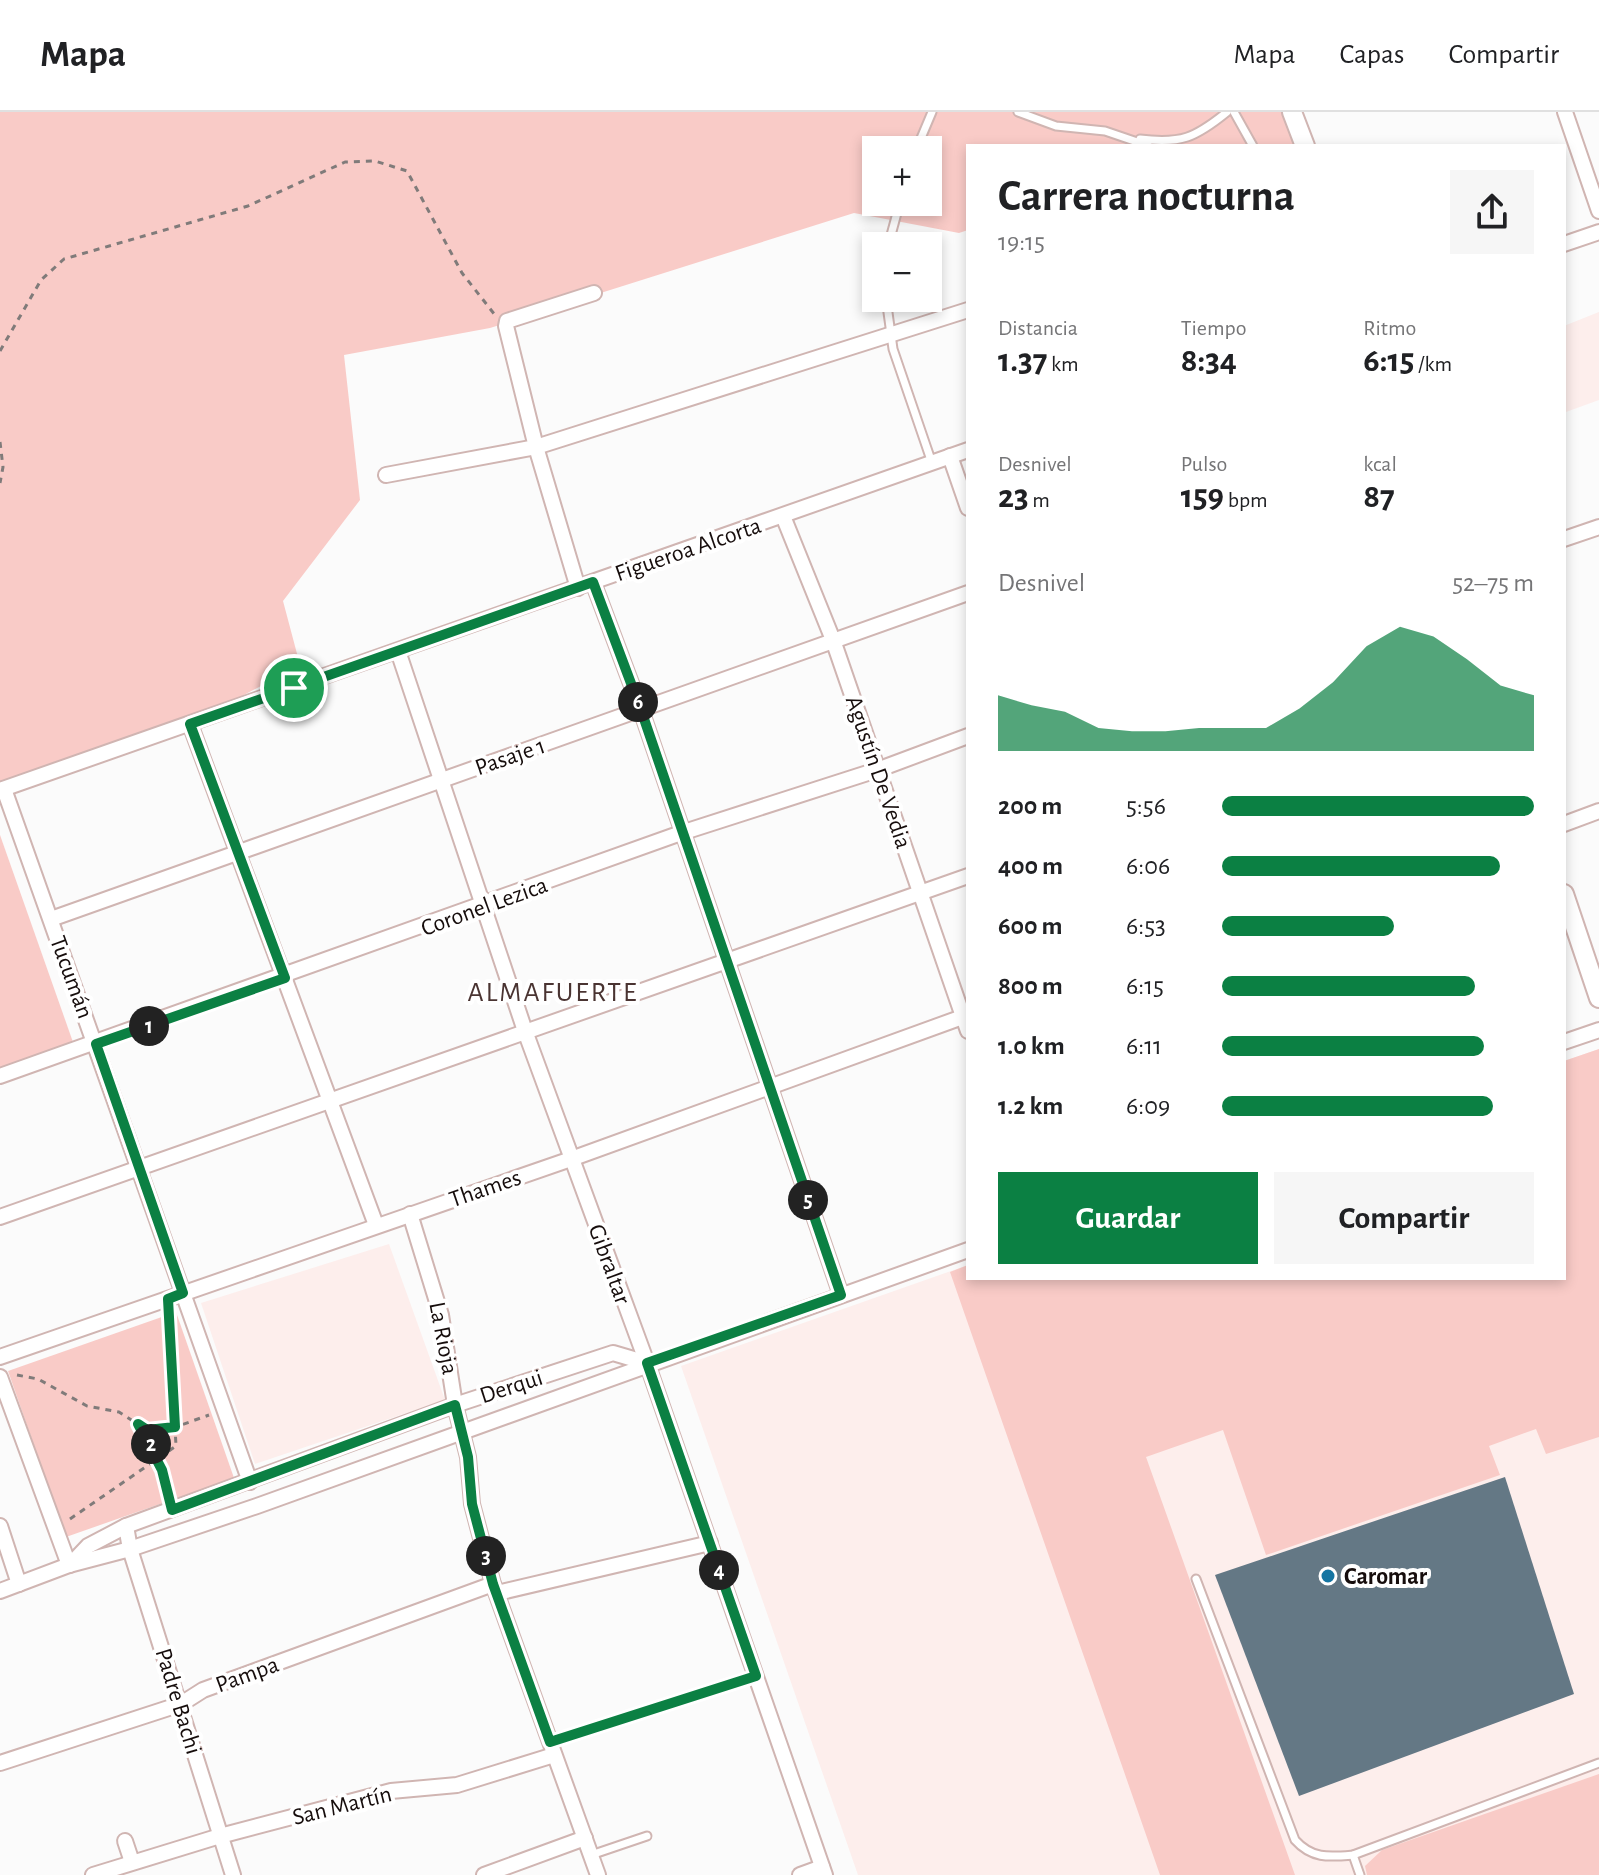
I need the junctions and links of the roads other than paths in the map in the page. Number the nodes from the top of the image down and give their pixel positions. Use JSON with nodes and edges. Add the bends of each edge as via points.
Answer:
{"nodes":[{"id":1,"x":932,"y":112,"type":"edge"},
{"id":2,"x":1018,"y":112,"type":"edge"},
{"id":3,"x":1227,"y":112,"type":"edge"},
{"id":4,"x":1234,"y":112,"type":"edge"},
{"id":5,"x":1292,"y":112,"type":"edge"},
{"id":6,"x":1565,"y":112,"type":"edge"},
{"id":7,"x":922,"y":136,"type":"edge"},
{"id":8,"x":1134,"y":139,"type":"junction"},
{"id":9,"x":1145,"y":144,"type":"edge"},
{"id":10,"x":1252,"y":144,"type":"edge"},
{"id":11,"x":1304,"y":144,"type":"edge"},
{"id":12,"x":1599,"y":211,"type":"edge"},
{"id":13,"x":1599,"y":232,"type":"edge"},
{"id":14,"x":1566,"y":243,"type":"edge"},
{"id":15,"x":594,"y":293,"type":"dead end"},
{"id":16,"x":966,"y":311,"type":"edge"},
{"id":17,"x":888,"y":312,"type":"edge"},
{"id":18,"x":891,"y":334,"type":"junction"},
{"id":19,"x":536,"y":447,"type":"junction"},
{"id":20,"x":966,"y":451,"type":"edge"},
{"id":21,"x":950,"y":456,"type":"junction"},
{"id":22,"x":932,"y":463,"type":"junction"},
{"id":23,"x":386,"y":475,"type":"dead end"},
{"id":24,"x":966,"y":502,"type":"edge"},
{"id":25,"x":783,"y":516,"type":"junction"},
{"id":26,"x":1599,"y":527,"type":"edge"},
{"id":27,"x":1566,"y":538,"type":"edge"},
{"id":28,"x":593,"y":582,"type":"junction"},
{"id":29,"x":578,"y":588,"type":"junction"},
{"id":30,"x":966,"y":594,"type":"edge"},
{"id":31,"x":833,"y":640,"type":"junction"},
{"id":32,"x":398,"y":651,"type":"junction"},
{"id":33,"x":641,"y":710,"type":"junction"},
{"id":34,"x":190,"y":724,"type":"junction"},
{"id":35,"x":966,"y":737,"type":"edge"},
{"id":36,"x":877,"y":770,"type":"junction"},
{"id":37,"x":442,"y":780,"type":"junction"},
{"id":38,"x":2,"y":790,"type":"edge"},
{"id":39,"x":1599,"y":811,"type":"edge"},
{"id":40,"x":1566,"y":823,"type":"edge"},
{"id":41,"x":681,"y":833,"type":"junction"},
{"id":42,"x":237,"y":854,"type":"junction"},
{"id":43,"x":966,"y":877,"type":"edge"},
{"id":44,"x":922,"y":893,"type":"junction"},
{"id":45,"x":1566,"y":900,"type":"edge"},
{"id":46,"x":483,"y":906,"type":"junction"},
{"id":47,"x":51,"y":919,"type":"junction"},
{"id":48,"x":727,"y":962,"type":"junction"},
{"id":49,"x":285,"y":978,"type":"junction"},
{"id":50,"x":1599,"y":998,"type":"edge"},
{"id":51,"x":966,"y":1021,"type":"edge"},
{"id":52,"x":1599,"y":1030,"type":"edge"},
{"id":53,"x":525,"y":1031,"type":"junction"},
{"id":54,"x":1566,"y":1041,"type":"edge"},
{"id":55,"x":96,"y":1044,"type":"junction"},
{"id":56,"x":0,"y":1076,"type":"edge"},
{"id":57,"x":770,"y":1087,"type":"junction"},
{"id":58,"x":330,"y":1099,"type":"junction"},
{"id":59,"x":571,"y":1159,"type":"junction"},
{"id":60,"x":138,"y":1167,"type":"junction"},
{"id":61,"x":410,"y":1214,"type":"junction"},
{"id":62,"x":0,"y":1217,"type":"edge"},
{"id":63,"x":376,"y":1225,"type":"junction"},
{"id":64,"x":966,"y":1251,"type":"edge"},
{"id":65,"x":841,"y":1295,"type":"junction"},
{"id":66,"x":175,"y":1296,"type":"junction"},
{"id":67,"x":0,"y":1357,"type":"edge"},
{"id":68,"x":647,"y":1363,"type":"junction"},
{"id":69,"x":7,"y":1376,"type":"edge"},
{"id":70,"x":455,"y":1405,"type":"junction"},
{"id":71,"x":463,"y":1432,"type":"junction"},
{"id":72,"x":250,"y":1482,"type":"junction"},
{"id":73,"x":0,"y":1526,"type":"edge"},
{"id":74,"x":126,"y":1526,"type":"junction"},
{"id":75,"x":710,"y":1543,"type":"junction"},
{"id":76,"x":130,"y":1549,"type":"junction"},
{"id":77,"x":69,"y":1565,"type":"junction"},
{"id":78,"x":1196,"y":1579,"type":"dead end"},
{"id":79,"x":19,"y":1584,"type":"junction"},
{"id":80,"x":495,"y":1588,"type":"junction"},
{"id":81,"x":0,"y":1591,"type":"edge"},
{"id":82,"x":756,"y":1676,"type":"junction"},
{"id":83,"x":181,"y":1704,"type":"junction"},
{"id":84,"x":552,"y":1748,"type":"junction"},
{"id":85,"x":0,"y":1763,"type":"edge"},
{"id":86,"x":1599,"y":1763,"type":"edge"},
{"id":87,"x":220,"y":1836,"type":"junction"},
{"id":88,"x":647,"y":1836,"type":"dead end"},
{"id":89,"x":585,"y":1838,"type":"junction"},
{"id":90,"x":125,"y":1841,"type":"dead end"},
{"id":91,"x":591,"y":1855,"type":"junction"},
{"id":92,"x":1353,"y":1855,"type":"junction"},
{"id":93,"x":132,"y":1862,"type":"junction"},
{"id":94,"x":823,"y":1871,"type":"edge"},
{"id":95,"x":93,"y":1875,"type":"edge"},
{"id":96,"x":233,"y":1875,"type":"edge"},
{"id":97,"x":484,"y":1875,"type":"edge"},
{"id":98,"x":598,"y":1875,"type":"edge"},
{"id":99,"x":800,"y":1875,"type":"edge"},
{"id":100,"x":1360,"y":1875,"type":"edge"}],
"edges":[{"from":1,"to":7,"type":"lane"},
{"from":2,"to":8,"type":"lane","via":[[1056,126]]},
{"from":3,"to":8,"type":"lane","via":[[1199,134],[1170,142]]},
{"from":4,"to":10,"type":"lane"},
{"from":5,"to":11,"type":"street"},
{"from":6,"to":12,"type":"street"},
{"from":8,"to":9,"type":"lane"},
{"from":13,"to":14,"type":"street"},
{"from":15,"to":19,"type":"street","via":[[514,317],[506,326]]},
{"from":16,"to":18,"type":"street"},
{"from":17,"to":18,"type":"lane"},
{"from":18,"to":19,"type":"street"},
{"from":18,"to":22,"type":"lane"},
{"from":19,"to":23,"type":"street"},
{"from":19,"to":29,"type":"street"},
{"from":20,"to":21,"type":"street","name":"Figueroa Alcorta"},
{"from":21,"to":22,"type":"street","name":"Figueroa Alcorta"},
{"from":21,"to":24,"type":"street"},
{"from":22,"to":25,"type":"street","name":"Figueroa Alcorta"},
{"from":25,"to":28,"type":"street","name":"Figueroa Alcorta"},
{"from":25,"to":31,"type":"street","name":"Agustín De Vedia"},
{"from":26,"to":27,"type":"street"},
{"from":28,"to":29,"type":"street","name":"Figueroa Alcorta"},
{"from":28,"to":33,"type":"street"},
{"from":29,"to":32,"type":"street","name":"Figueroa Alcorta"},
{"from":30,"to":31,"type":"street","name":"Pasaje 1"},
{"from":31,"to":33,"type":"street","name":"Pasaje 1"},
{"from":31,"to":36,"type":"street","name":"Agustín De Vedia"},
{"from":32,"to":34,"type":"street","name":"Figueroa Alcorta"},
{"from":32,"to":37,"type":"street","name":"Gibraltar"},
{"from":33,"to":37,"type":"street","name":"Pasaje 1"},
{"from":33,"to":41,"type":"street"},
{"from":34,"to":38,"type":"street","name":"Figueroa Alcorta"},
{"from":34,"to":42,"type":"street"},
{"from":35,"to":36,"type":"street","name":"Coronel Lezica"},
{"from":36,"to":41,"type":"street","name":"Coronel Lezica"},
{"from":36,"to":44,"type":"street","name":"Agustín De Vedia"},
{"from":37,"to":42,"type":"street","name":"Pasaje 1"},
{"from":37,"to":46,"type":"street","name":"Gibraltar"},
{"from":38,"to":47,"type":"street","name":"Tucumán"},
{"from":39,"to":40,"type":"street"},
{"from":41,"to":46,"type":"street","name":"Coronel Lezica"},
{"from":41,"to":48,"type":"street"},
{"from":42,"to":47,"type":"street","name":"Pasaje 1"},
{"from":42,"to":49,"type":"street"},
{"from":43,"to":44,"type":"street"},
{"from":44,"to":48,"type":"street"},
{"from":44,"to":51,"type":"street","name":"Agustín De Vedia"},
{"from":45,"to":50,"type":"street"},
{"from":46,"to":49,"type":"street","name":"Coronel Lezica"},
{"from":46,"to":53,"type":"street","name":"Gibraltar"},
{"from":47,"to":55,"type":"street","name":"Tucumán"},
{"from":48,"to":53,"type":"street"},
{"from":48,"to":57,"type":"street"},
{"from":49,"to":55,"type":"street","name":"Coronel Lezica"},
{"from":49,"to":58,"type":"street"},
{"from":51,"to":57,"type":"street","name":"Thames"},
{"from":52,"to":54,"type":"street"},
{"from":53,"to":58,"type":"street"},
{"from":53,"to":59,"type":"street","name":"Gibraltar"},
{"from":55,"to":56,"type":"street","name":"Coronel Lezica"},
{"from":55,"to":60,"type":"street","name":"Tucumán"},
{"from":57,"to":59,"type":"street","name":"Thames"},
{"from":57,"to":65,"type":"street"},
{"from":58,"to":60,"type":"street"},
{"from":58,"to":63,"type":"street"},
{"from":59,"to":61,"type":"street","name":"Thames"},
{"from":59,"to":68,"type":"street","name":"Gibraltar"},
{"from":60,"to":62,"type":"street"},
{"from":60,"to":66,"type":"street","name":"Tucumán"},
{"from":61,"to":63,"type":"street","name":"Thames"},
{"from":61,"to":70,"type":"street","name":"La Rioja","via":[[441,1315]]},
{"from":63,"to":66,"type":"street","name":"Thames"},
{"from":64,"to":65,"type":"street","name":"Derqui"},
{"from":65,"to":68,"type":"street","name":"Derqui"},
{"from":66,"to":67,"type":"street","name":"Thames"},
{"from":66,"to":72,"type":"street","name":"Tucumán"},
{"from":68,"to":70,"type":"street","name":"Derqui","via":[[613,1353]]},
{"from":68,"to":71,"type":"street","name":"Derqui"},
{"from":68,"to":75,"type":"street","name":"Gibraltar"},
{"from":69,"to":77,"type":"street"},
{"from":70,"to":71,"type":"street","name":"La Rioja"},
{"from":70,"to":72,"type":"street","name":"Derqui"},
{"from":71,"to":76,"type":"street","name":"Derqui"},
{"from":71,"to":80,"type":"street","name":"La Rioja","via":[[472,1504]]},
{"from":72,"to":74,"type":"street","name":"Derqui"},
{"from":73,"to":79,"type":"street"},
{"from":74,"to":76,"type":"street","name":"Padre Bachi"},
{"from":74,"to":77,"type":"street","name":"Derqui","via":[[88,1546]]},
{"from":75,"to":80,"type":"street","name":"Pampa"},
{"from":75,"to":82,"type":"street","name":"Gibraltar"},
{"from":76,"to":77,"type":"street","name":"Derqui"},
{"from":76,"to":83,"type":"street","name":"Padre Bachi"},
{"from":77,"to":79,"type":"street","name":"Derqui"},
{"from":78,"to":92,"type":"lane","via":[[1295,1840],[1311,1854]]},
{"from":79,"to":81,"type":"street","name":"Derqui"},
{"from":80,"to":83,"type":"street","name":"Pampa","via":[[203,1690]]},
{"from":80,"to":84,"type":"street","name":"La Rioja"},
{"from":82,"to":84,"type":"lane"},
{"from":82,"to":94,"type":"street","name":"Gibraltar"},
{"from":83,"to":85,"type":"street","name":"Pampa"},
{"from":83,"to":87,"type":"street","name":"Padre Bachi"},
{"from":84,"to":87,"type":"street","name":"San Martín","via":[[457,1785],[391,1791]]},
{"from":84,"to":89,"type":"street","name":"La Rioja"},
{"from":86,"to":92,"type":"lane"},
{"from":87,"to":93,"type":"street","name":"San Martín"},
{"from":87,"to":96,"type":"street","name":"Padre Bachi"},
{"from":88,"to":91,"type":"lane"},
{"from":89,"to":91,"type":"street","name":"La Rioja"},
{"from":89,"to":97,"type":"street"},
{"from":90,"to":93,"type":"street"},
{"from":91,"to":98,"type":"street","name":"La Rioja"},
{"from":92,"to":100,"type":"lane"},
{"from":93,"to":95,"type":"street","name":"San Martín"},
{"from":94,"to":99,"type":"street"}]}
